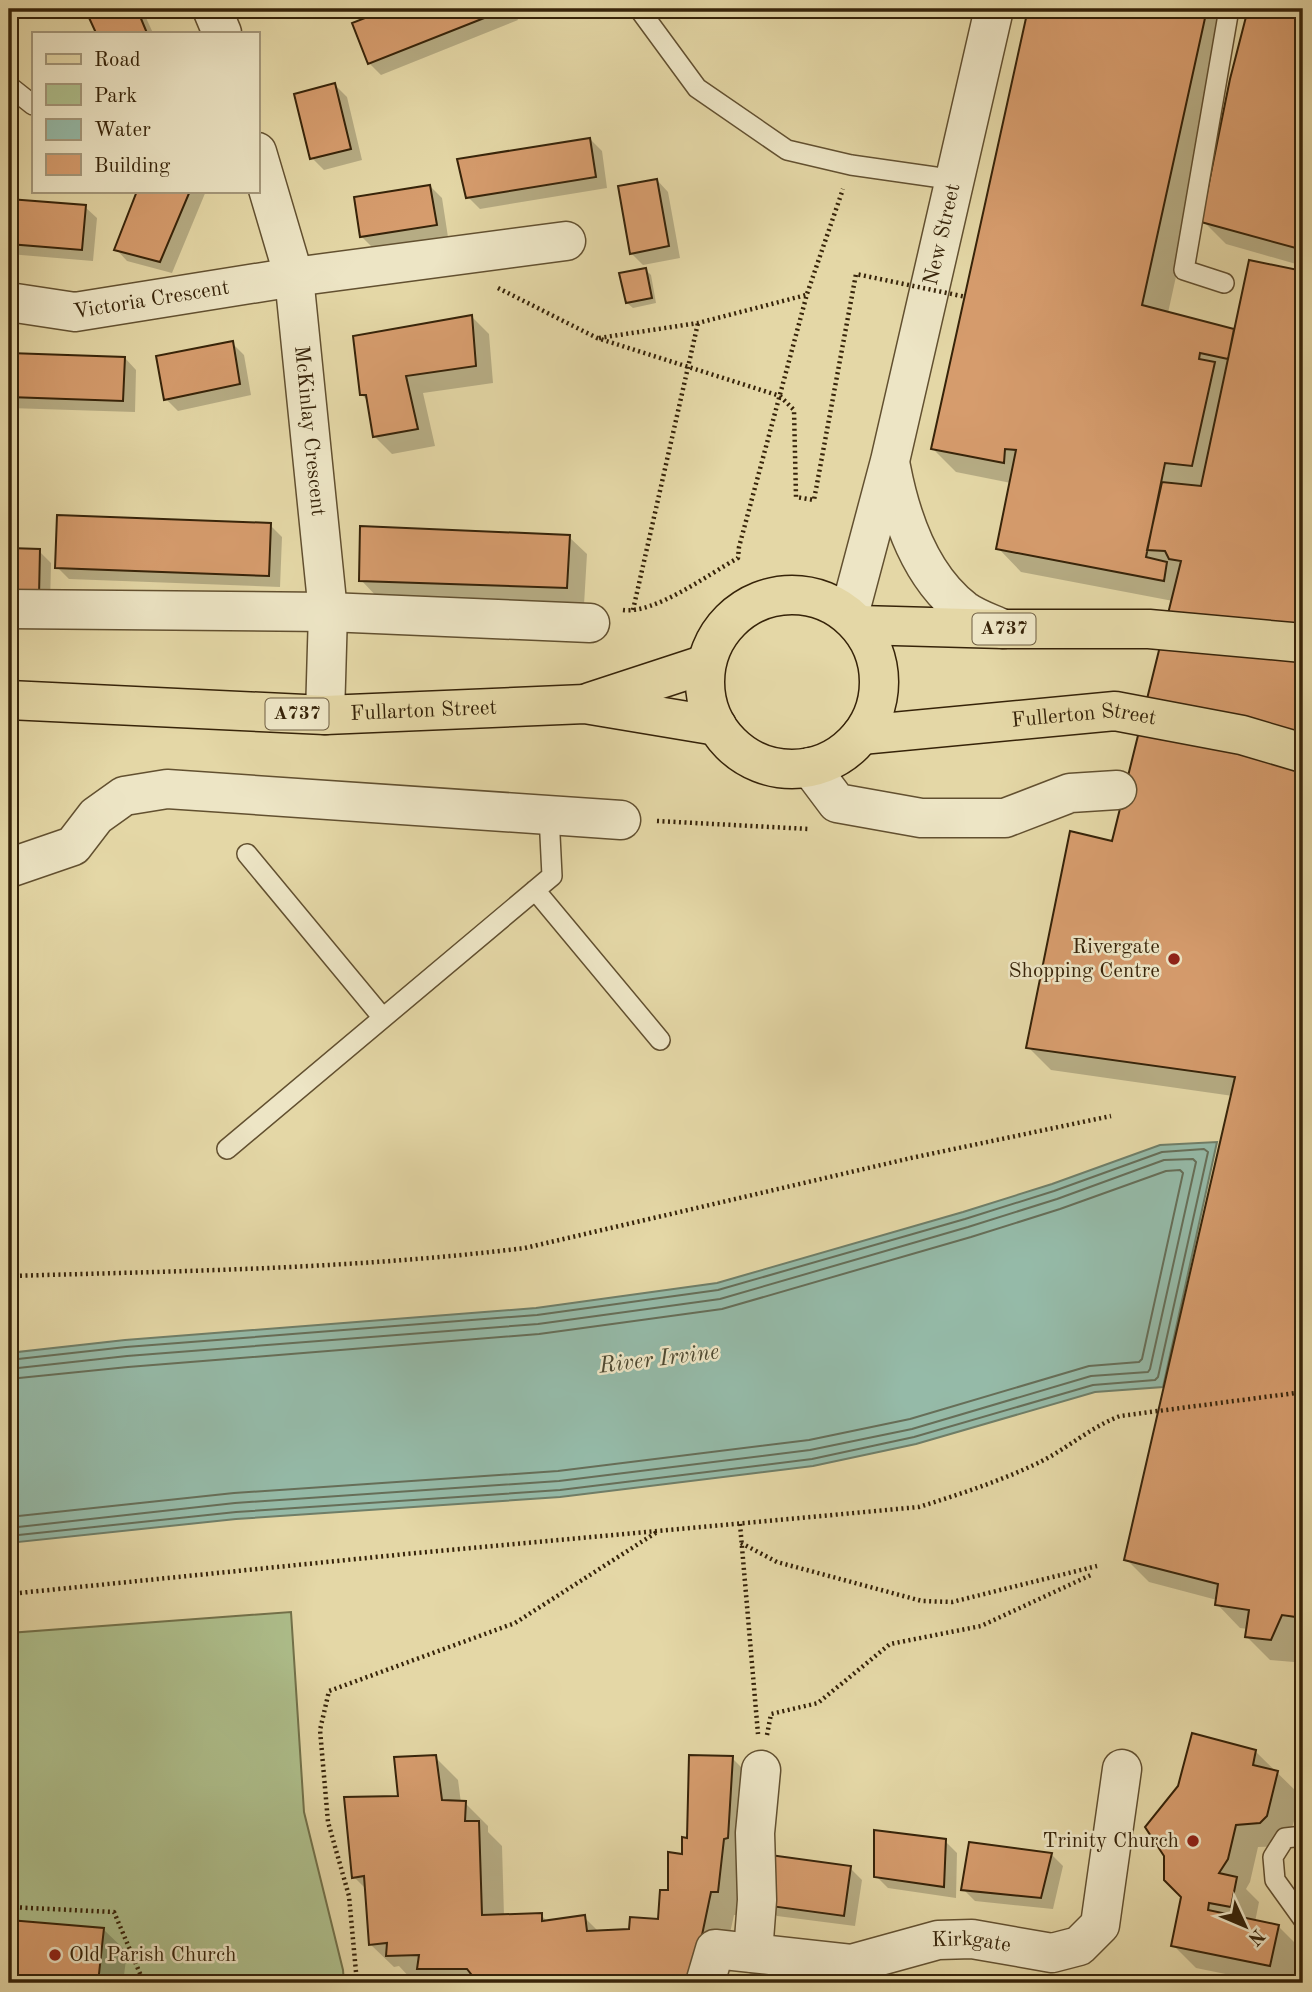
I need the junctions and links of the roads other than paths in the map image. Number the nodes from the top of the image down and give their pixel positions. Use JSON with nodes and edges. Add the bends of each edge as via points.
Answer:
{"nodes":[{"id":1,"x":212,"y":9,"type":"edge"},
{"id":2,"x":639,"y":9,"type":"edge"},
{"id":3,"x":994,"y":9,"type":"edge"},
{"id":4,"x":1229,"y":9,"type":"edge"},
{"id":5,"x":222,"y":32,"type":"edge"},
{"id":6,"x":9,"y":86,"type":"edge"},
{"id":7,"x":32,"y":104,"type":"edge"},
{"id":8,"x":259,"y":159,"type":"edge"},
{"id":9,"x":956,"y":180,"type":"junction"},
{"id":10,"x":566,"y":241,"type":"dead end"},
{"id":11,"x":294,"y":277,"type":"junction"},
{"id":12,"x":1224,"y":284,"type":"dead end"},
{"id":13,"x":9,"y":302,"type":"edge"},
{"id":14,"x":890,"y":461,"type":"junction"},
{"id":15,"x":9,"y":609,"type":"edge"},
{"id":16,"x":328,"y":612,"type":"junction"},
{"id":17,"x":854,"y":620,"type":"junction"},
{"id":18,"x":590,"y":623,"type":"road end"},
{"id":19,"x":1003,"y":629,"type":"junction"},
{"id":20,"x":1303,"y":643,"type":"edge"},
{"id":21,"x":706,"y":664,"type":"junction"},
{"id":22,"x":9,"y":700,"type":"edge"},
{"id":23,"x":585,"y":704,"type":"junction"},
{"id":24,"x":325,"y":715,"type":"junction"},
{"id":25,"x":717,"y":726,"type":"junction"},
{"id":26,"x":861,"y":735,"type":"junction"},
{"id":27,"x":1303,"y":753,"type":"edge"},
{"id":28,"x":810,"y":767,"type":"junction"},
{"id":29,"x":1117,"y":790,"type":"dead end"},
{"id":30,"x":550,"y":815,"type":"junction"},
{"id":31,"x":621,"y":820,"type":"road end"},
{"id":32,"x":247,"y":854,"type":"dead end"},
{"id":33,"x":9,"y":869,"type":"edge"},
{"id":34,"x":535,"y":890,"type":"junction"},
{"id":35,"x":383,"y":1018,"type":"junction"},
{"id":36,"x":660,"y":1040,"type":"dead end"},
{"id":37,"x":227,"y":1149,"type":"dead end"},
{"id":38,"x":1122,"y":1769,"type":"dead end"},
{"id":39,"x":761,"y":1770,"type":"road end"},
{"id":40,"x":1303,"y":1836,"type":"edge"},
{"id":41,"x":1303,"y":1919,"type":"edge"},
{"id":42,"x":753,"y":1953,"type":"junction"},
{"id":43,"x":705,"y":1983,"type":"edge"}],
"edges":[{"from":1,"to":5,"type":"street"},
{"from":2,"to":9,"type":"lane","via":[[696,88],[787,150],[851,165]]},
{"from":3,"to":9,"type":"street","name":"New Street"},
{"from":4,"to":12,"type":"lane","via":[[1185,270]]},
{"from":6,"to":7,"type":"lane"},
{"from":8,"to":11,"type":"street","name":"McKinlay Crescent"},
{"from":9,"to":14,"type":"street","name":"New Street"},
{"from":10,"to":11,"type":"street","name":"Victoria Crescent"},
{"from":11,"to":13,"type":"street","name":"Victoria Crescent","via":[[75,312]]},
{"from":11,"to":16,"type":"street","name":"McKinlay Crescent"},
{"from":14,"to":17,"type":"street","name":"New Street"},
{"from":14,"to":19,"type":"street","name":"New Street","via":[[899,507],[923,563],[966,612]]},
{"from":15,"to":16,"type":"street"},
{"from":16,"to":18,"type":"street"},
{"from":16,"to":24,"type":"street","name":"McKinlay Crescent"},
{"from":17,"to":19,"type":"main road","number":"A737"},
{"from":17,"to":21,"type":"main road","number":"A737","via":[[822,599],[793,594],[763,599],[737,613],[718,636]]},
{"from":17,"to":26,"type":"main road","number":"A737","via":[[874,651],[880,680],[875,709]]},
{"from":19,"to":20,"type":"main road","number":"A737","via":[[1149,629]]},
{"from":21,"to":23,"type":"main road","name":"Fullarton Street","number":"A737"},
{"from":21,"to":25,"type":"main road","number":"A737","via":[[708,706]]},
{"from":22,"to":24,"type":"main road","name":"Fullarton Street","number":"A737"},
{"from":23,"to":24,"type":"main road","name":"Fullarton Street","number":"A737"},
{"from":23,"to":25,"type":"main road","name":"Fullarton Street","number":"A737"},
{"from":25,"to":28,"type":"main road","number":"A737","via":[[734,747],[757,762],[783,768]]},
{"from":26,"to":27,"type":"main road","name":"Fullerton Street","via":[[1115,711],[1242,735]]},
{"from":26,"to":28,"type":"main road","number":"A737","via":[[830,760]]},
{"from":28,"to":29,"type":"street","via":[[837,803],[921,818],[1004,818],[1070,793]]},
{"from":30,"to":31,"type":"street"},
{"from":30,"to":33,"type":"street","via":[[167,789],[124,796],[96,816],[73,845]]},
{"from":30,"to":34,"type":"lane","via":[[552,876]]},
{"from":32,"to":35,"type":"lane"},
{"from":34,"to":35,"type":"lane"},
{"from":34,"to":36,"type":"lane"},
{"from":35,"to":37,"type":"lane"},
{"from":38,"to":42,"type":"street","name":"Kirkgate","via":[[1100,1925],[1079,1946],[1052,1953],[972,1939],[938,1940],[851,1964]]},
{"from":39,"to":42,"type":"street"},
{"from":40,"to":41,"type":"lane","via":[[1285,1839],[1273,1857],[1275,1880]]},
{"from":42,"to":43,"type":"street","name":"Kirkgate","via":[[715,1949]]}]}
